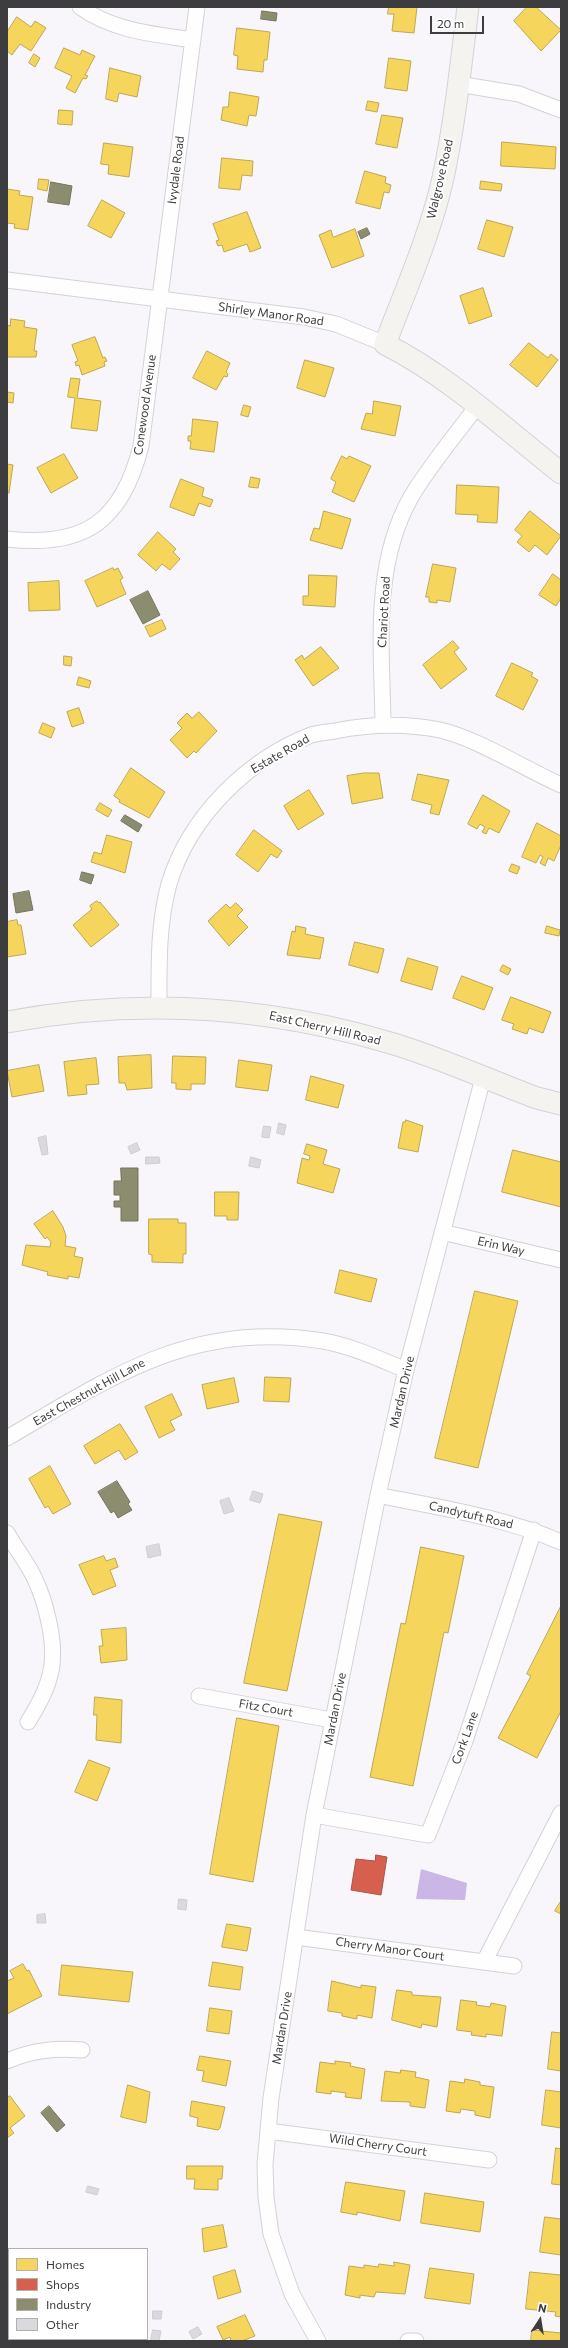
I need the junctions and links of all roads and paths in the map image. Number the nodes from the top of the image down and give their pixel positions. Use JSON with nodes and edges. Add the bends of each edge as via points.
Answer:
{"nodes":[{"id":1,"x":80,"y":7,"type":"edge"},
{"id":2,"x":197,"y":7,"type":"edge"},
{"id":3,"x":468,"y":7,"type":"edge"},
{"id":4,"x":193,"y":40,"type":"junction"},
{"id":5,"x":458,"y":84,"type":"junction"},
{"id":6,"x":561,"y":110,"type":"edge"},
{"id":7,"x":7,"y":280,"type":"edge"},
{"id":8,"x":159,"y":299,"type":"junction"},
{"id":9,"x":385,"y":344,"type":"junction"},
{"id":10,"x":478,"y":406,"type":"junction"},
{"id":11,"x":561,"y":473,"type":"edge"},
{"id":12,"x":7,"y":539,"type":"edge"},
{"id":13,"x":383,"y":724,"type":"junction"},
{"id":14,"x":561,"y":785,"type":"edge"},
{"id":15,"x":159,"y":1006,"type":"junction"},
{"id":16,"x":7,"y":1022,"type":"edge"},
{"id":17,"x":483,"y":1078,"type":"junction"},
{"id":18,"x":561,"y":1104,"type":"edge"},
{"id":19,"x":442,"y":1232,"type":"junction"},
{"id":20,"x":561,"y":1260,"type":"edge"},
{"id":21,"x":406,"y":1370,"type":"junction"},
{"id":22,"x":7,"y":1438,"type":"edge"},
{"id":23,"x":378,"y":1495,"type":"junction"},
{"id":24,"x":534,"y":1530,"type":"junction"},
{"id":25,"x":7,"y":1533,"type":"edge"},
{"id":26,"x":561,"y":1542,"type":"edge"},
{"id":27,"x":199,"y":1696,"type":"dead end"},
{"id":28,"x":332,"y":1720,"type":"junction"},
{"id":29,"x":28,"y":1722,"type":"dead end"},
{"id":30,"x":561,"y":1813,"type":"edge"},
{"id":31,"x":314,"y":1815,"type":"junction"},
{"id":32,"x":296,"y":1936,"type":"junction"},
{"id":33,"x":484,"y":1962,"type":"junction"},
{"id":34,"x":514,"y":1966,"type":"dead end"},
{"id":35,"x":82,"y":2050,"type":"dead end"},
{"id":36,"x":7,"y":2061,"type":"edge"},
{"id":37,"x":268,"y":2131,"type":"junction"},
{"id":38,"x":489,"y":2160,"type":"dead end"},
{"id":39,"x":318,"y":2341,"type":"edge"},
{"id":40,"x":408,"y":2341,"type":"edge"},
{"id":41,"x":416,"y":2341,"type":"edge"}],
"edges":[{"from":1,"to":4,"type":"street","via":[[109,23],[135,32]]},
{"from":2,"to":4,"type":"street","name":"Ivydale Road"},
{"from":3,"to":5,"type":"street","name":"Walgrove Road"},
{"from":4,"to":8,"type":"street","name":"Ivydale Road"},
{"from":5,"to":6,"type":"street","via":[[519,94]]},
{"from":5,"to":9,"type":"street","name":"Walgrove Road","via":[[443,178],[432,220]]},
{"from":7,"to":8,"type":"street","name":"Shirley Manor Road"},
{"from":8,"to":9,"type":"street","name":"Shirley Manor Road","via":[[304,317],[336,324]]},
{"from":8,"to":12,"type":"street","name":"Conewood Avenue","via":[[141,446],[125,494],[110,512],[71,537],[33,542]]},
{"from":9,"to":10,"type":"street","name":"Shirley Manor Road","via":[[412,357]]},
{"from":10,"to":11,"type":"street","name":"Shirley Manor Road"},
{"from":10,"to":13,"type":"street","name":"Chariot Road","via":[[428,470],[410,498],[390,551],[383,582],[381,615]]},
{"from":13,"to":14,"type":"street","name":"Estate Road","via":[[442,731],[476,744]]},
{"from":13,"to":15,"type":"street","name":"Estate Road","via":[[312,735],[276,753],[248,771],[222,795],[200,822],[182,851],[162,912]]},
{"from":15,"to":16,"type":"street","name":"East Cherry Hill Road","via":[[98,1009]]},
{"from":15,"to":17,"type":"street","name":"East Cherry Hill Road","via":[[214,1008],[282,1016],[333,1027],[389,1042]]},
{"from":17,"to":18,"type":"street","name":"East Cherry Hill Road"},
{"from":17,"to":19,"type":"street","name":"Mardan Drive"},
{"from":19,"to":20,"type":"street","name":"Erin Way"},
{"from":19,"to":21,"type":"street","name":"Mardan Drive"},
{"from":21,"to":22,"type":"street","name":"East Chestnut Hill Lane","via":[[360,1351],[324,1341],[284,1337],[216,1340],[135,1365]]},
{"from":21,"to":23,"type":"street","name":"Mardan Drive"},
{"from":23,"to":24,"type":"street","name":"Candytuft Road","via":[[490,1518]]},
{"from":23,"to":28,"type":"street","name":"Mardan Drive"},
{"from":24,"to":26,"type":"street","name":"Candytuft Road"},
{"from":24,"to":31,"type":"street","name":"Cork Lane","via":[[465,1742],[428,1834]]},
{"from":25,"to":29,"type":"street","via":[[33,1575],[44,1605],[53,1650],[51,1674],[42,1700]]},
{"from":27,"to":28,"type":"street","name":"Fitz Court"},
{"from":28,"to":31,"type":"street","name":"Mardan Drive"},
{"from":30,"to":33,"type":"street"},
{"from":31,"to":32,"type":"street","name":"Mardan Drive"},
{"from":32,"to":33,"type":"street","name":"Cherry Manor Court"},
{"from":32,"to":37,"type":"street","name":"Mardan Drive"},
{"from":33,"to":34,"type":"street","name":"Cherry Manor Court"},
{"from":35,"to":36,"type":"street","via":[[54,2048],[23,2054]]},
{"from":37,"to":38,"type":"street","name":"Wild Cherry Court"},
{"from":37,"to":39,"type":"street","name":"Mardan Drive","via":[[265,2164],[271,2234],[292,2294]]},
{"from":40,"to":41,"type":"street"}]}
